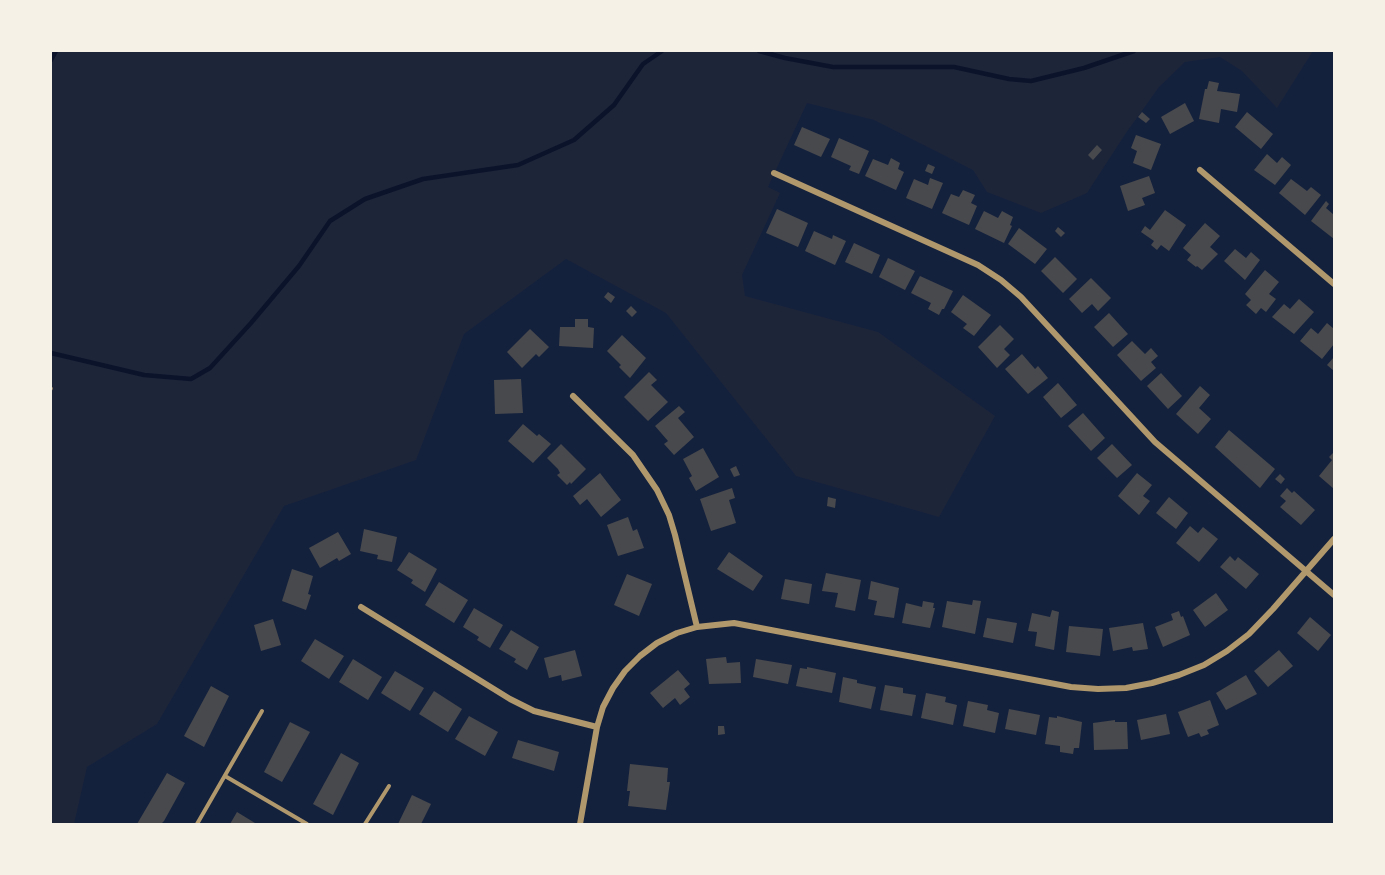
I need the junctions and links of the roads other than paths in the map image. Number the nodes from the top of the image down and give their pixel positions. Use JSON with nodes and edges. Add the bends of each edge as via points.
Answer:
{"nodes":[{"id":1,"x":1200,"y":170,"type":"dead end"},
{"id":2,"x":774,"y":173,"type":"dead end"},
{"id":3,"x":1334,"y":284,"type":"edge"},
{"id":4,"x":573,"y":396,"type":"dead end"},
{"id":5,"x":1334,"y":539,"type":"edge"},
{"id":6,"x":1306,"y":571,"type":"junction"},
{"id":7,"x":1334,"y":595,"type":"edge"},
{"id":8,"x":361,"y":607,"type":"dead end"},
{"id":9,"x":697,"y":627,"type":"junction"},
{"id":10,"x":262,"y":711,"type":"dead end"},
{"id":11,"x":597,"y":727,"type":"junction"},
{"id":12,"x":225,"y":776,"type":"junction"},
{"id":13,"x":389,"y":786,"type":"dead end"},
{"id":14,"x":197,"y":824,"type":"edge"},
{"id":15,"x":307,"y":824,"type":"edge"},
{"id":16,"x":365,"y":824,"type":"edge"},
{"id":17,"x":580,"y":824,"type":"edge"}],
"edges":[{"from":1,"to":3,"type":"street"},
{"from":2,"to":6,"type":"street","via":[[978,265],[1001,280],[1022,297],[1155,442]]},
{"from":4,"to":9,"type":"street","via":[[633,455],[657,490],[669,515]]},
{"from":5,"to":6,"type":"street"},
{"from":6,"to":7,"type":"street"},
{"from":6,"to":9,"type":"street","via":[[1249,634],[1227,651],[1179,675],[1126,688],[1071,687],[758,626],[734,623]]},
{"from":8,"to":11,"type":"street","via":[[510,699],[534,711]]},
{"from":9,"to":11,"type":"street","via":[[657,643],[625,671],[608,697]]},
{"from":10,"to":12,"type":"lane"},
{"from":11,"to":17,"type":"street"},
{"from":12,"to":14,"type":"lane"},
{"from":12,"to":15,"type":"lane"},
{"from":13,"to":16,"type":"lane"}]}
